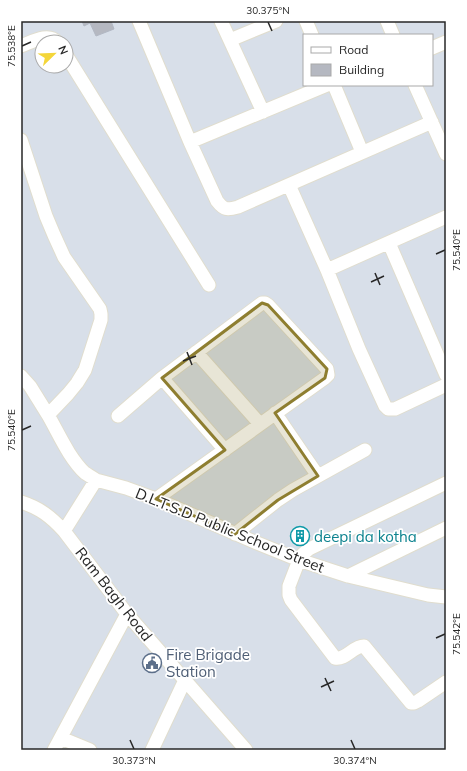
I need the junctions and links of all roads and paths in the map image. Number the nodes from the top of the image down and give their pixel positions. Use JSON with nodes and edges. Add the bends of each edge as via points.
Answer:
{"nodes":[{"id":1,"x":139,"y":21,"type":"edge"},
{"id":2,"x":221,"y":21,"type":"edge"},
{"id":3,"x":276,"y":21,"type":"edge"},
{"id":4,"x":306,"y":21,"type":"edge"},
{"id":5,"x":387,"y":21,"type":"edge"},
{"id":6,"x":312,"y":34,"type":"edge"},
{"id":7,"x":393,"y":34,"type":"edge"},
{"id":8,"x":230,"y":40,"type":"junction"},
{"id":9,"x":34,"y":41,"type":"edge"},
{"id":10,"x":446,"y":42,"type":"edge"},
{"id":11,"x":21,"y":46,"type":"edge"},
{"id":12,"x":433,"y":48,"type":"edge"},
{"id":13,"x":74,"y":68,"type":"edge"},
{"id":14,"x":325,"y":86,"type":"edge"},
{"id":15,"x":334,"y":86,"type":"edge"},
{"id":16,"x":415,"y":86,"type":"edge"},
{"id":17,"x":263,"y":112,"type":"junction"},
{"id":18,"x":432,"y":122,"type":"junction"},
{"id":19,"x":21,"y":140,"type":"edge"},
{"id":20,"x":190,"y":142,"type":"junction"},
{"id":21,"x":362,"y":152,"type":"junction"},
{"id":22,"x":446,"y":154,"type":"edge"},
{"id":23,"x":289,"y":185,"type":"junction"},
{"id":24,"x":446,"y":217,"type":"edge"},
{"id":25,"x":389,"y":243,"type":"junction"},
{"id":26,"x":327,"y":270,"type":"junction"},
{"id":27,"x":209,"y":285,"type":"dead end"},
{"id":28,"x":196,"y":352,"type":"junction"},
{"id":29,"x":446,"y":375,"type":"edge"},
{"id":30,"x":21,"y":376,"type":"edge"},
{"id":31,"x":162,"y":378,"type":"junction"},
{"id":32,"x":446,"y":385,"type":"edge"},
{"id":33,"x":275,"y":413,"type":"junction"},
{"id":34,"x":48,"y":415,"type":"junction"},
{"id":35,"x":118,"y":416,"type":"dead end"},
{"id":36,"x":260,"y":424,"type":"junction"},
{"id":37,"x":225,"y":450,"type":"junction"},
{"id":38,"x":365,"y":450,"type":"dead end"},
{"id":39,"x":318,"y":476,"type":"junction"},
{"id":40,"x":96,"y":480,"type":"junction"},
{"id":41,"x":446,"y":483,"type":"edge"},
{"id":42,"x":156,"y":499,"type":"junction"},
{"id":43,"x":21,"y":502,"type":"edge"},
{"id":44,"x":446,"y":528,"type":"edge"},
{"id":45,"x":64,"y":531,"type":"junction"},
{"id":46,"x":235,"y":534,"type":"junction"},
{"id":47,"x":299,"y":560,"type":"junction"},
{"id":48,"x":348,"y":576,"type":"junction"},
{"id":49,"x":446,"y":597,"type":"edge"},
{"id":50,"x":127,"y":614,"type":"junction"},
{"id":51,"x":185,"y":680,"type":"junction"},
{"id":52,"x":446,"y":682,"type":"edge"},
{"id":53,"x":61,"y":738,"type":"junction"},
{"id":54,"x":54,"y":750,"type":"edge"},
{"id":55,"x":90,"y":750,"type":"edge"},
{"id":56,"x":152,"y":750,"type":"edge"},
{"id":57,"x":246,"y":750,"type":"edge"}],
"edges":[{"from":1,"to":20,"type":"street"},
{"from":2,"to":8,"type":"street"},
{"from":3,"to":8,"type":"street"},
{"from":4,"to":6,"type":"street"},
{"from":5,"to":7,"type":"street"},
{"from":8,"to":17,"type":"street"},
{"from":9,"to":11,"type":"street"},
{"from":10,"to":12,"type":"street"},
{"from":13,"to":27,"type":"street"},
{"from":14,"to":17,"type":"street"},
{"from":15,"to":21,"type":"street"},
{"from":16,"to":18,"type":"street"},
{"from":17,"to":20,"type":"street"},
{"from":18,"to":21,"type":"street"},
{"from":18,"to":22,"type":"street"},
{"from":19,"to":34,"type":"street","via":[[54,236],[64,257],[97,304],[101,314],[85,370],[68,394]]},
{"from":20,"to":23,"type":"street","via":[[222,208],[238,207]]},
{"from":21,"to":23,"type":"street"},
{"from":23,"to":26,"type":"street"},
{"from":24,"to":25,"type":"street"},
{"from":25,"to":26,"type":"street"},
{"from":25,"to":29,"type":"street"},
{"from":26,"to":32,"type":"street","via":[[359,349],[388,409],[395,409]]},
{"from":28,"to":31,"type":"street"},
{"from":28,"to":33,"type":"street","via":[[262,303],[268,305],[328,372],[325,378]]},
{"from":28,"to":36,"type":"street"},
{"from":30,"to":34,"type":"street"},
{"from":31,"to":35,"type":"street"},
{"from":31,"to":37,"type":"street"},
{"from":33,"to":36,"type":"street"},
{"from":33,"to":39,"type":"street"},
{"from":34,"to":40,"type":"street","via":[[77,464]]},
{"from":36,"to":37,"type":"street"},
{"from":37,"to":42,"type":"street"},
{"from":38,"to":39,"type":"street"},
{"from":39,"to":46,"type":"street","via":[[278,500]]},
{"from":40,"to":42,"type":"street","name":"D.L.T.S.D Public School Street"},
{"from":40,"to":45,"type":"street"},
{"from":41,"to":47,"type":"street","via":[[309,549]]},
{"from":42,"to":46,"type":"street","name":"D.L.T.S.D Public School Street"},
{"from":43,"to":45,"type":"street","name":"Ram Bagh Road","via":[[43,511]]},
{"from":44,"to":48,"type":"street"},
{"from":45,"to":50,"type":"street","name":"Ram Bagh Road"},
{"from":46,"to":47,"type":"street","name":"D.L.T.S.D Public School Street"},
{"from":47,"to":48,"type":"street","name":"D.L.T.S.D Public School Street"},
{"from":47,"to":52,"type":"street","via":[[289,586],[289,595],[335,658],[343,657],[364,646],[411,703],[418,702]]},
{"from":48,"to":49,"type":"street","name":"D.L.T.S.D Public School Street"},
{"from":50,"to":51,"type":"street","name":"Ram Bagh Road"},
{"from":50,"to":53,"type":"street"},
{"from":51,"to":56,"type":"street"},
{"from":51,"to":57,"type":"street","name":"Ram Bagh Road"},
{"from":53,"to":54,"type":"street"},
{"from":53,"to":55,"type":"street"}]}
